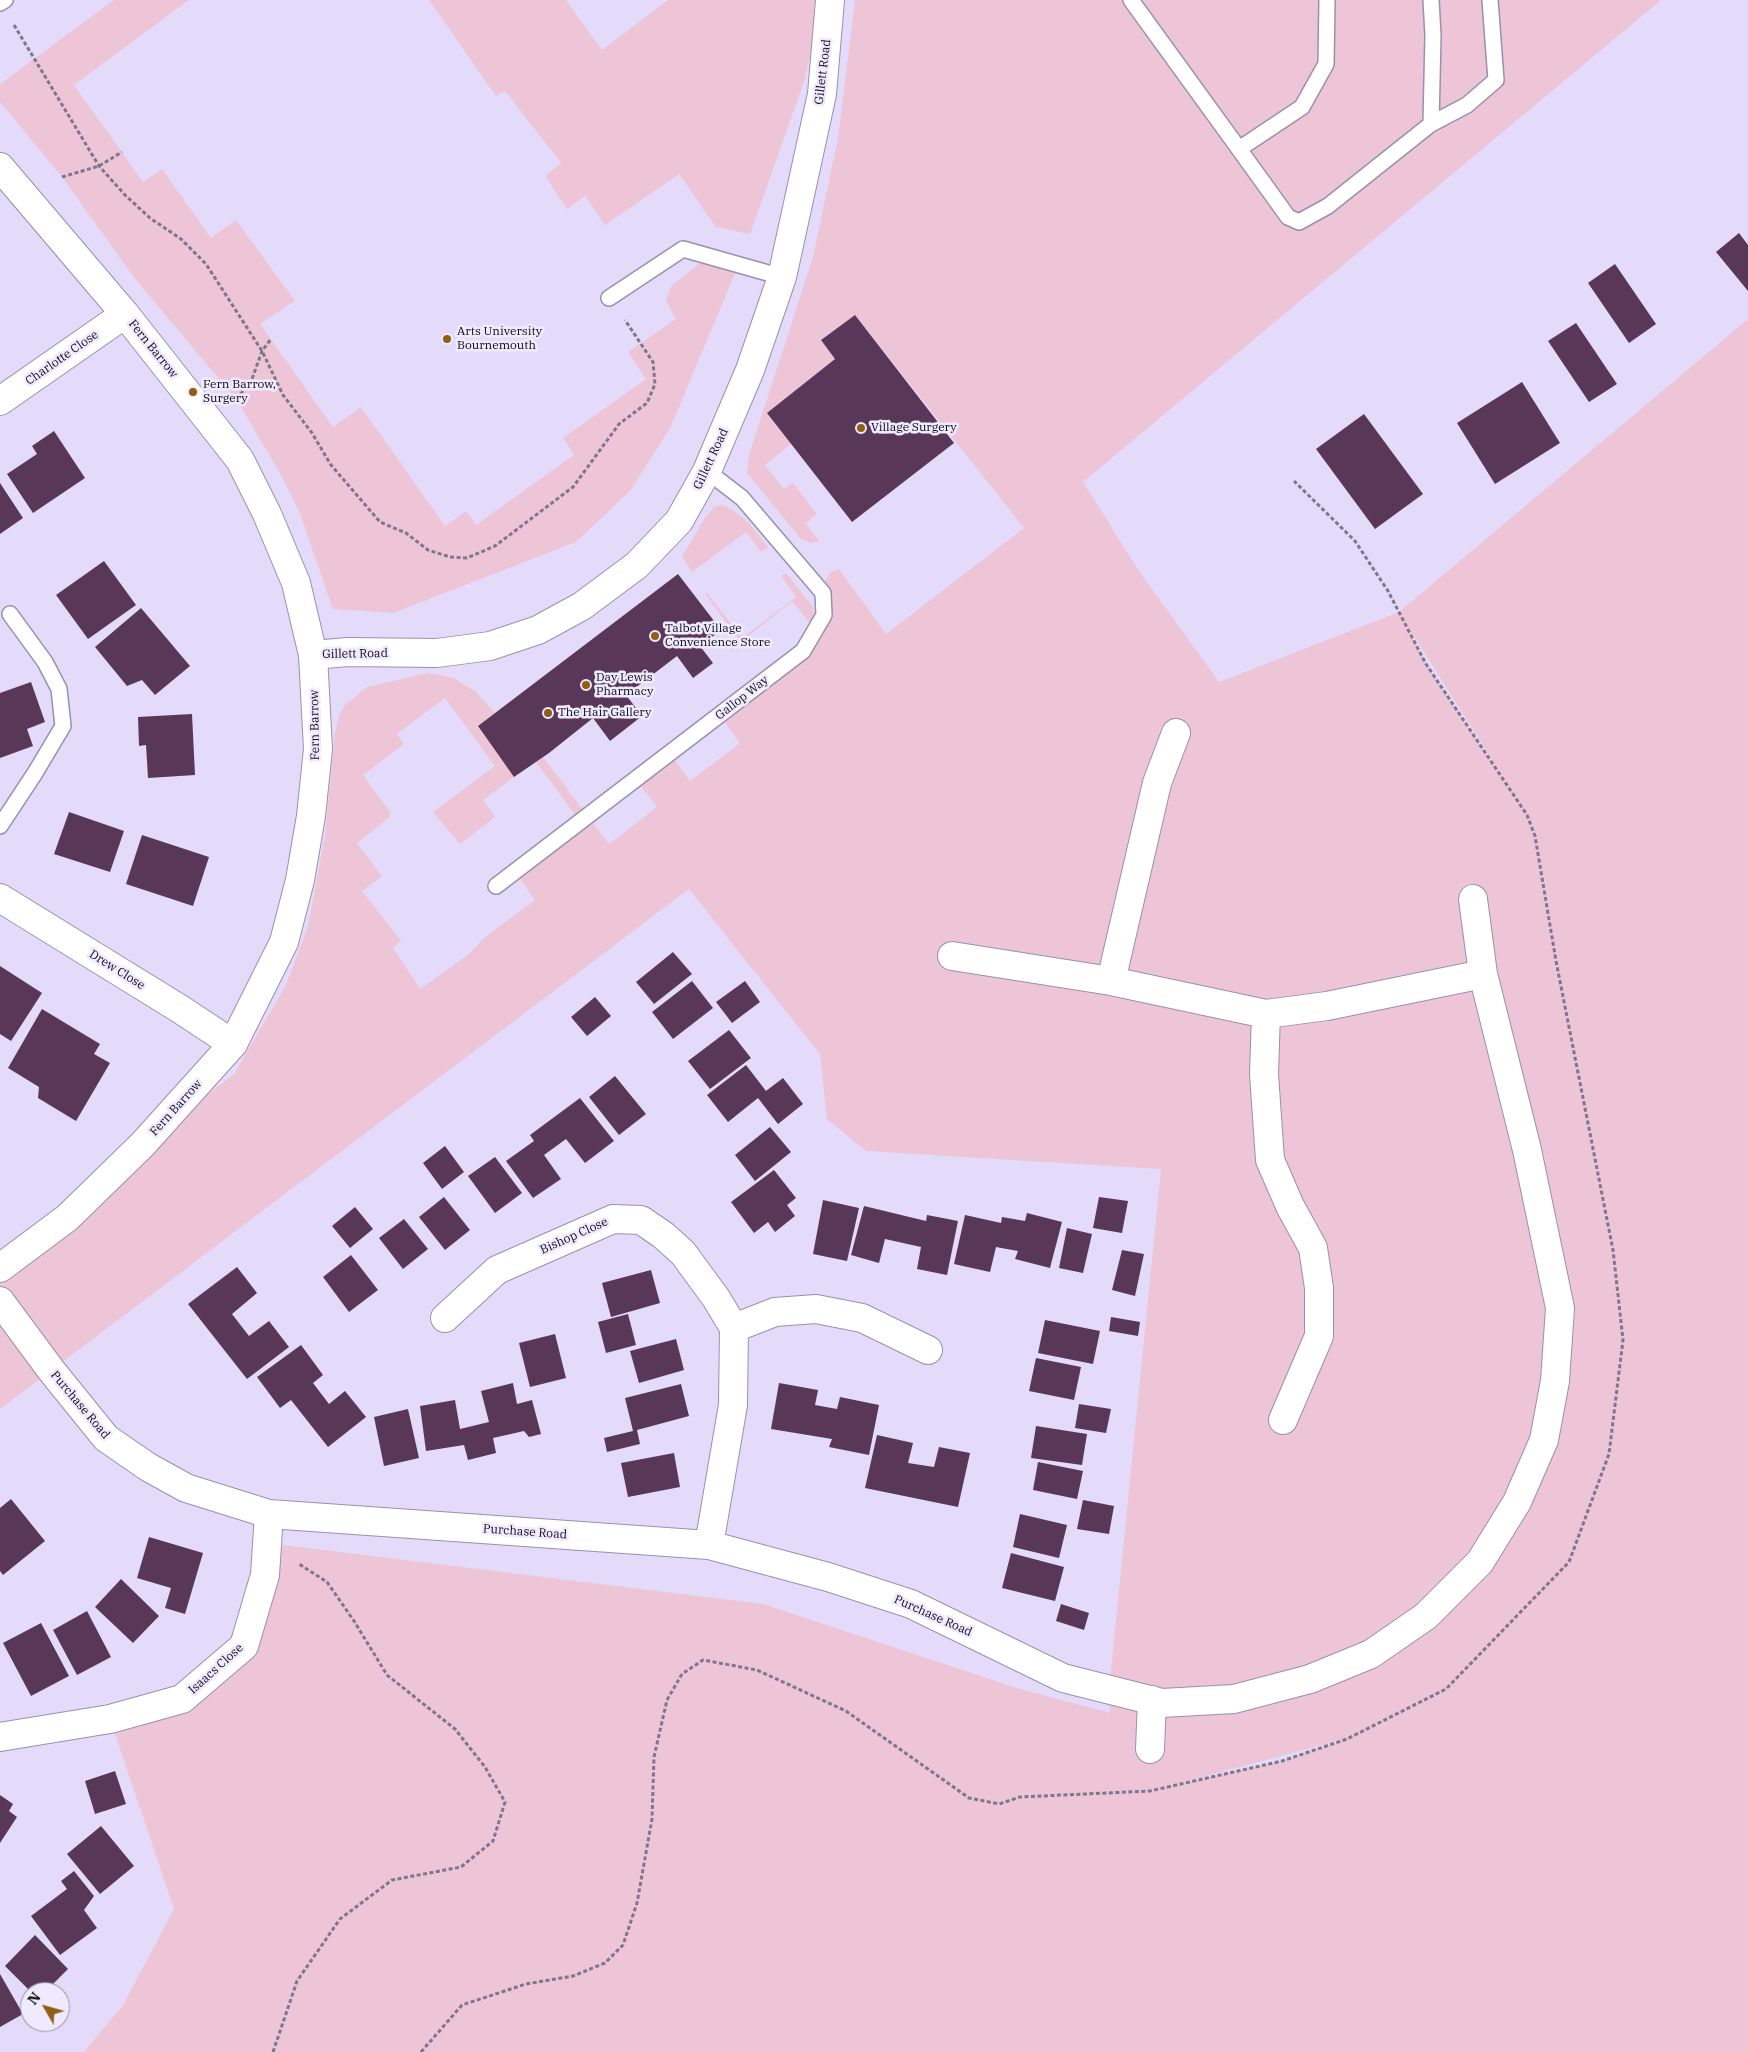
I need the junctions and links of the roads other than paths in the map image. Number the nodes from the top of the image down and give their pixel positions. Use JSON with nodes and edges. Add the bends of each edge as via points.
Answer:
{"nodes":[{"id":1,"x":830,"y":0,"type":"edge"},
{"id":2,"x":1131,"y":0,"type":"edge"},
{"id":3,"x":1327,"y":0,"type":"edge"},
{"id":4,"x":1431,"y":0,"type":"edge"},
{"id":5,"x":1490,"y":0,"type":"edge"},
{"id":6,"x":1431,"y":124,"type":"junction"},
{"id":7,"x":1239,"y":149,"type":"junction"},
{"id":8,"x":0,"y":167,"type":"edge"},
{"id":9,"x":782,"y":277,"type":"junction"},
{"id":10,"x":609,"y":298,"type":"road end"},
{"id":11,"x":124,"y":314,"type":"junction"},
{"id":12,"x":0,"y":401,"type":"edge"},
{"id":13,"x":708,"y":471,"type":"junction"},
{"id":14,"x":10,"y":614,"type":"dead end"},
{"id":15,"x":313,"y":655,"type":"junction"},
{"id":16,"x":1176,"y":733,"type":"dead end"},
{"id":17,"x":0,"y":826,"type":"edge"},
{"id":18,"x":496,"y":886,"type":"dead end"},
{"id":19,"x":0,"y":898,"type":"edge"},
{"id":20,"x":1472,"y":899,"type":"dead end"},
{"id":21,"x":952,"y":956,"type":"dead end"},
{"id":22,"x":1483,"y":974,"type":"junction"},
{"id":23,"x":1111,"y":981,"type":"junction"},
{"id":24,"x":1266,"y":1014,"type":"junction"},
{"id":25,"x":233,"y":1044,"type":"junction"},
{"id":26,"x":0,"y":1268,"type":"edge"},
{"id":27,"x":0,"y":1301,"type":"edge"},
{"id":28,"x":444,"y":1318,"type":"dead end"},
{"id":29,"x":734,"y":1328,"type":"junction"},
{"id":30,"x":928,"y":1350,"type":"dead end"},
{"id":31,"x":1283,"y":1420,"type":"dead end"},
{"id":32,"x":269,"y":1514,"type":"junction"},
{"id":33,"x":710,"y":1545,"type":"junction"},
{"id":34,"x":1152,"y":1700,"type":"junction"},
{"id":35,"x":0,"y":1737,"type":"edge"},
{"id":36,"x":1150,"y":1749,"type":"dead end"}],
"edges":[{"from":1,"to":9,"type":"street","name":"Gillett Road","via":[[822,94]]},
{"from":2,"to":7,"type":"lane"},
{"from":3,"to":7,"type":"lane","via":[[1326,64],[1302,107]]},
{"from":4,"to":6,"type":"lane"},
{"from":5,"to":6,"type":"lane","via":[[1496,80],[1467,105]]},
{"from":6,"to":7,"type":"lane","via":[[1328,206],[1299,222],[1288,217]]},
{"from":8,"to":11,"type":"street","name":"Fern Barrow"},
{"from":9,"to":10,"type":"lane","via":[[683,249]]},
{"from":9,"to":13,"type":"street","name":"Gillett Road","via":[[750,370]]},
{"from":11,"to":12,"type":"street","name":"Charlotte Close"},
{"from":11,"to":15,"type":"street","name":"Fern Barrow","via":[[240,460],[296,582]]},
{"from":13,"to":15,"type":"street","name":"Gillett Road","via":[[679,521],[636,565],[582,606],[538,630],[490,646],[437,653]]},
{"from":13,"to":18,"type":"lane","name":"Gallop Way","via":[[742,498],[823,593],[824,615],[803,651]]},
{"from":14,"to":17,"type":"lane","via":[[45,662],[59,689],[63,726]]},
{"from":15,"to":25,"type":"street","name":"Fern Barrow","via":[[318,749],[300,880],[284,942]]},
{"from":16,"to":23,"type":"street","via":[[1157,783]]},
{"from":19,"to":25,"type":"street","name":"Drew Close"},
{"from":20,"to":22,"type":"street","name":"Purchase Road"},
{"from":21,"to":23,"type":"street"},
{"from":22,"to":24,"type":"street","via":[[1327,1006]]},
{"from":22,"to":34,"type":"street","name":"Purchase Road","via":[[1527,1150],[1560,1308],[1555,1381],[1544,1440],[1517,1502],[1480,1562],[1426,1616],[1371,1654],[1310,1679],[1234,1699],[1162,1703]]},
{"from":23,"to":24,"type":"street"},
{"from":24,"to":31,"type":"street","via":[[1264,1074],[1270,1160],[1313,1248],[1318,1288],[1319,1336]]},
{"from":25,"to":26,"type":"street","name":"Fern Barrow","via":[[143,1144],[67,1218]]},
{"from":27,"to":32,"type":"street","name":"Purchase Road","via":[[106,1438],[186,1488]]},
{"from":28,"to":29,"type":"street","name":"Bishop Close","via":[[497,1270],[613,1219],[641,1220],[683,1252]]},
{"from":29,"to":30,"type":"street","via":[[775,1312],[816,1309],[862,1318]]},
{"from":29,"to":33,"type":"street","via":[[734,1405]]},
{"from":32,"to":33,"type":"street","name":"Purchase Road"},
{"from":32,"to":35,"type":"street","name":"Isaacs Close","via":[[265,1575],[244,1646],[182,1700],[110,1719]]},
{"from":33,"to":34,"type":"street","name":"Purchase Road","via":[[828,1577],[911,1604],[1063,1678]]},
{"from":34,"to":36,"type":"street"}]}
